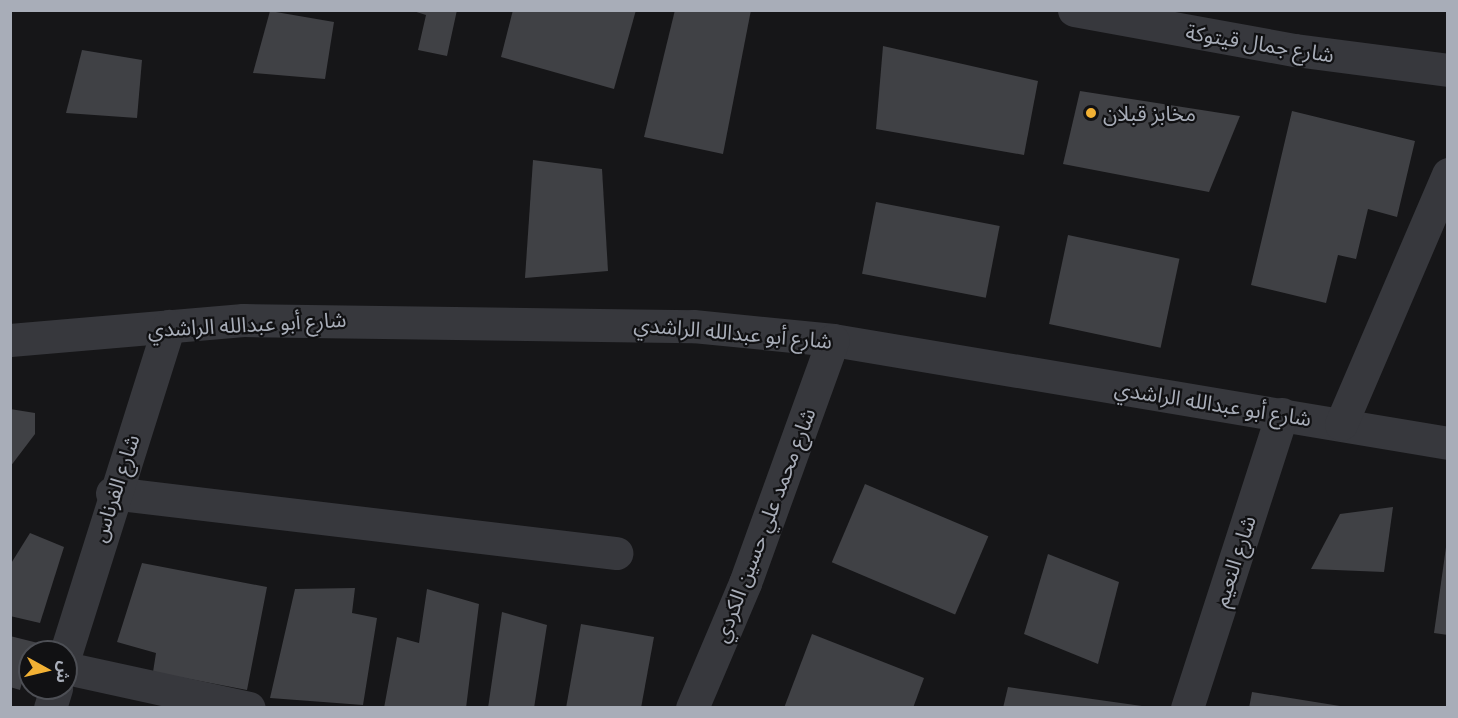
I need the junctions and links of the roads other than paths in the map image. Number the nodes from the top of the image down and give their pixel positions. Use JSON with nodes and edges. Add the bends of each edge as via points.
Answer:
{"nodes":[{"id":1,"x":1074,"y":10,"type":"edge"},
{"id":2,"x":1448,"y":70,"type":"edge"},
{"id":3,"x":1448,"y":174,"type":"edge"},
{"id":4,"x":169,"y":326,"type":"junction"},
{"id":5,"x":10,"y":340,"type":"edge"},
{"id":6,"x":833,"y":340,"type":"junction"},
{"id":7,"x":1282,"y":414,"type":"junction"},
{"id":8,"x":1341,"y":424,"type":"junction"},
{"id":9,"x":1448,"y":443,"type":"edge"},
{"id":10,"x":112,"y":493,"type":"junction"},
{"id":11,"x":616,"y":553,"type":"dead end"},
{"id":12,"x":69,"y":640,"type":"edge"},
{"id":13,"x":78,"y":671,"type":"edge"},
{"id":14,"x":249,"y":708,"type":"edge"},
{"id":15,"x":692,"y":708,"type":"edge"},
{"id":16,"x":1187,"y":708,"type":"edge"}],
"edges":[{"from":1,"to":2,"type":"street","name":"شارع جمال قيتوكة","via":[[1295,50]]},
{"from":3,"to":8,"type":"street"},
{"from":4,"to":5,"type":"street","name":"شارع أبو عبدالله الراشدي"},
{"from":4,"to":6,"type":"street","name":"شارع أبو عبدالله الراشدي","via":[[334,319],[566,321],[693,326]]},
{"from":4,"to":10,"type":"street","name":"شارع الفرناس"},
{"from":6,"to":7,"type":"street","name":"شارع أبو عبدالله الراشدي"},
{"from":6,"to":15,"type":"street","name":"شارع محمد علي حسين الكردي","via":[[745,583]]},
{"from":7,"to":8,"type":"street","name":"شارع أبو عبدالله الراشدي"},
{"from":7,"to":16,"type":"street","name":"شارع النعيم"},
{"from":8,"to":9,"type":"street","name":"شارع أبو عبدالله الراشدي"},
{"from":10,"to":11,"type":"street"},
{"from":10,"to":12,"type":"street","name":"شارع الفرناس"},
{"from":13,"to":14,"type":"street"}]}
